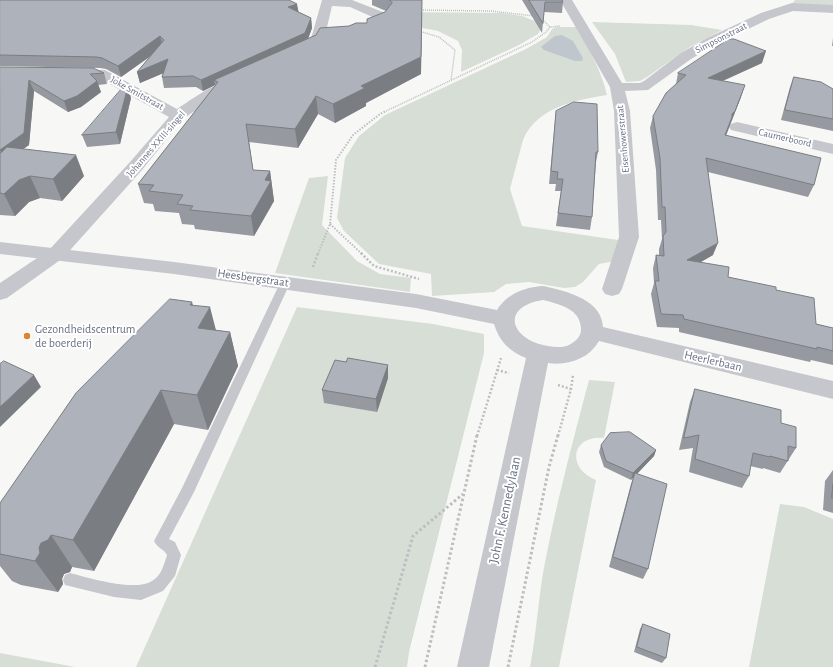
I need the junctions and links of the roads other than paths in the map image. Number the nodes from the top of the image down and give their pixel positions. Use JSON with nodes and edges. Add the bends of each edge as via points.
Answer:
{"nodes":[{"id":1,"x":566,"y":0,"type":"edge"},
{"id":2,"x":327,"y":1,"type":"edge"},
{"id":3,"x":833,"y":9,"type":"edge"},
{"id":4,"x":356,"y":34,"type":"edge"},
{"id":5,"x":294,"y":57,"type":"edge"},
{"id":6,"x":60,"y":73,"type":"edge"},
{"id":7,"x":246,"y":78,"type":"edge"},
{"id":8,"x":617,"y":87,"type":"junction"},
{"id":9,"x":178,"y":116,"type":"junction"},
{"id":10,"x":737,"y":127,"type":"dead end"},
{"id":11,"x":833,"y":149,"type":"edge"},
{"id":12,"x":0,"y":248,"type":"edge"},
{"id":13,"x":56,"y":254,"type":"junction"},
{"id":14,"x":285,"y":283,"type":"junction"},
{"id":15,"x":612,"y":289,"type":"dead end"},
{"id":16,"x":0,"y":293,"type":"edge"},
{"id":17,"x":506,"y":327,"type":"junction"},
{"id":18,"x":594,"y":332,"type":"junction"},
{"id":19,"x":538,"y":354,"type":"junction"},
{"id":20,"x":833,"y":390,"type":"edge"},
{"id":21,"x":70,"y":580,"type":"dead end"},
{"id":22,"x":473,"y":667,"type":"edge"}],
"edges":[{"from":1,"to":8,"type":"street","name":"Eisenhowerstraat"},
{"from":2,"to":4,"type":"street","via":[[352,4],[384,17],[380,24]]},
{"from":2,"to":5,"type":"street","via":[[325,39]]},
{"from":3,"to":8,"type":"street","name":"Simpsonstraat","via":[[797,7],[778,11],[712,41],[643,87]]},
{"from":6,"to":9,"type":"street","name":"Joke Smitstraat","via":[[100,73]]},
{"from":7,"to":9,"type":"street","name":"Johannes XXIII-singel","via":[[207,96]]},
{"from":8,"to":15,"type":"street","name":"Eisenhowerstraat","via":[[625,147],[629,237]]},
{"from":9,"to":13,"type":"street","name":"Johannes XXIII-singel"},
{"from":10,"to":11,"type":"street","name":"Caumerboord"},
{"from":12,"to":13,"type":"street","name":"Heesbergstraat"},
{"from":13,"to":14,"type":"street","name":"Heesbergstraat"},
{"from":13,"to":16,"type":"street","name":"Johannes XXIII-singel"},
{"from":14,"to":17,"type":"street","name":"Heesbergstraat","via":[[416,301]]},
{"from":14,"to":21,"type":"lane","via":[[187,492],[161,541],[170,547],[174,555],[170,571],[158,586],[141,593]]},
{"from":17,"to":18,"type":"street","via":[[511,305],[519,299],[543,293],[575,302],[589,313]]},
{"from":17,"to":19,"type":"street","via":[[519,346]]},
{"from":18,"to":19,"type":"street","via":[[591,340],[576,352],[557,356]]},
{"from":18,"to":20,"type":"street","name":"Heerlerbaan"},
{"from":19,"to":22,"type":"street","name":"John F. Kennedylaan"}]}
